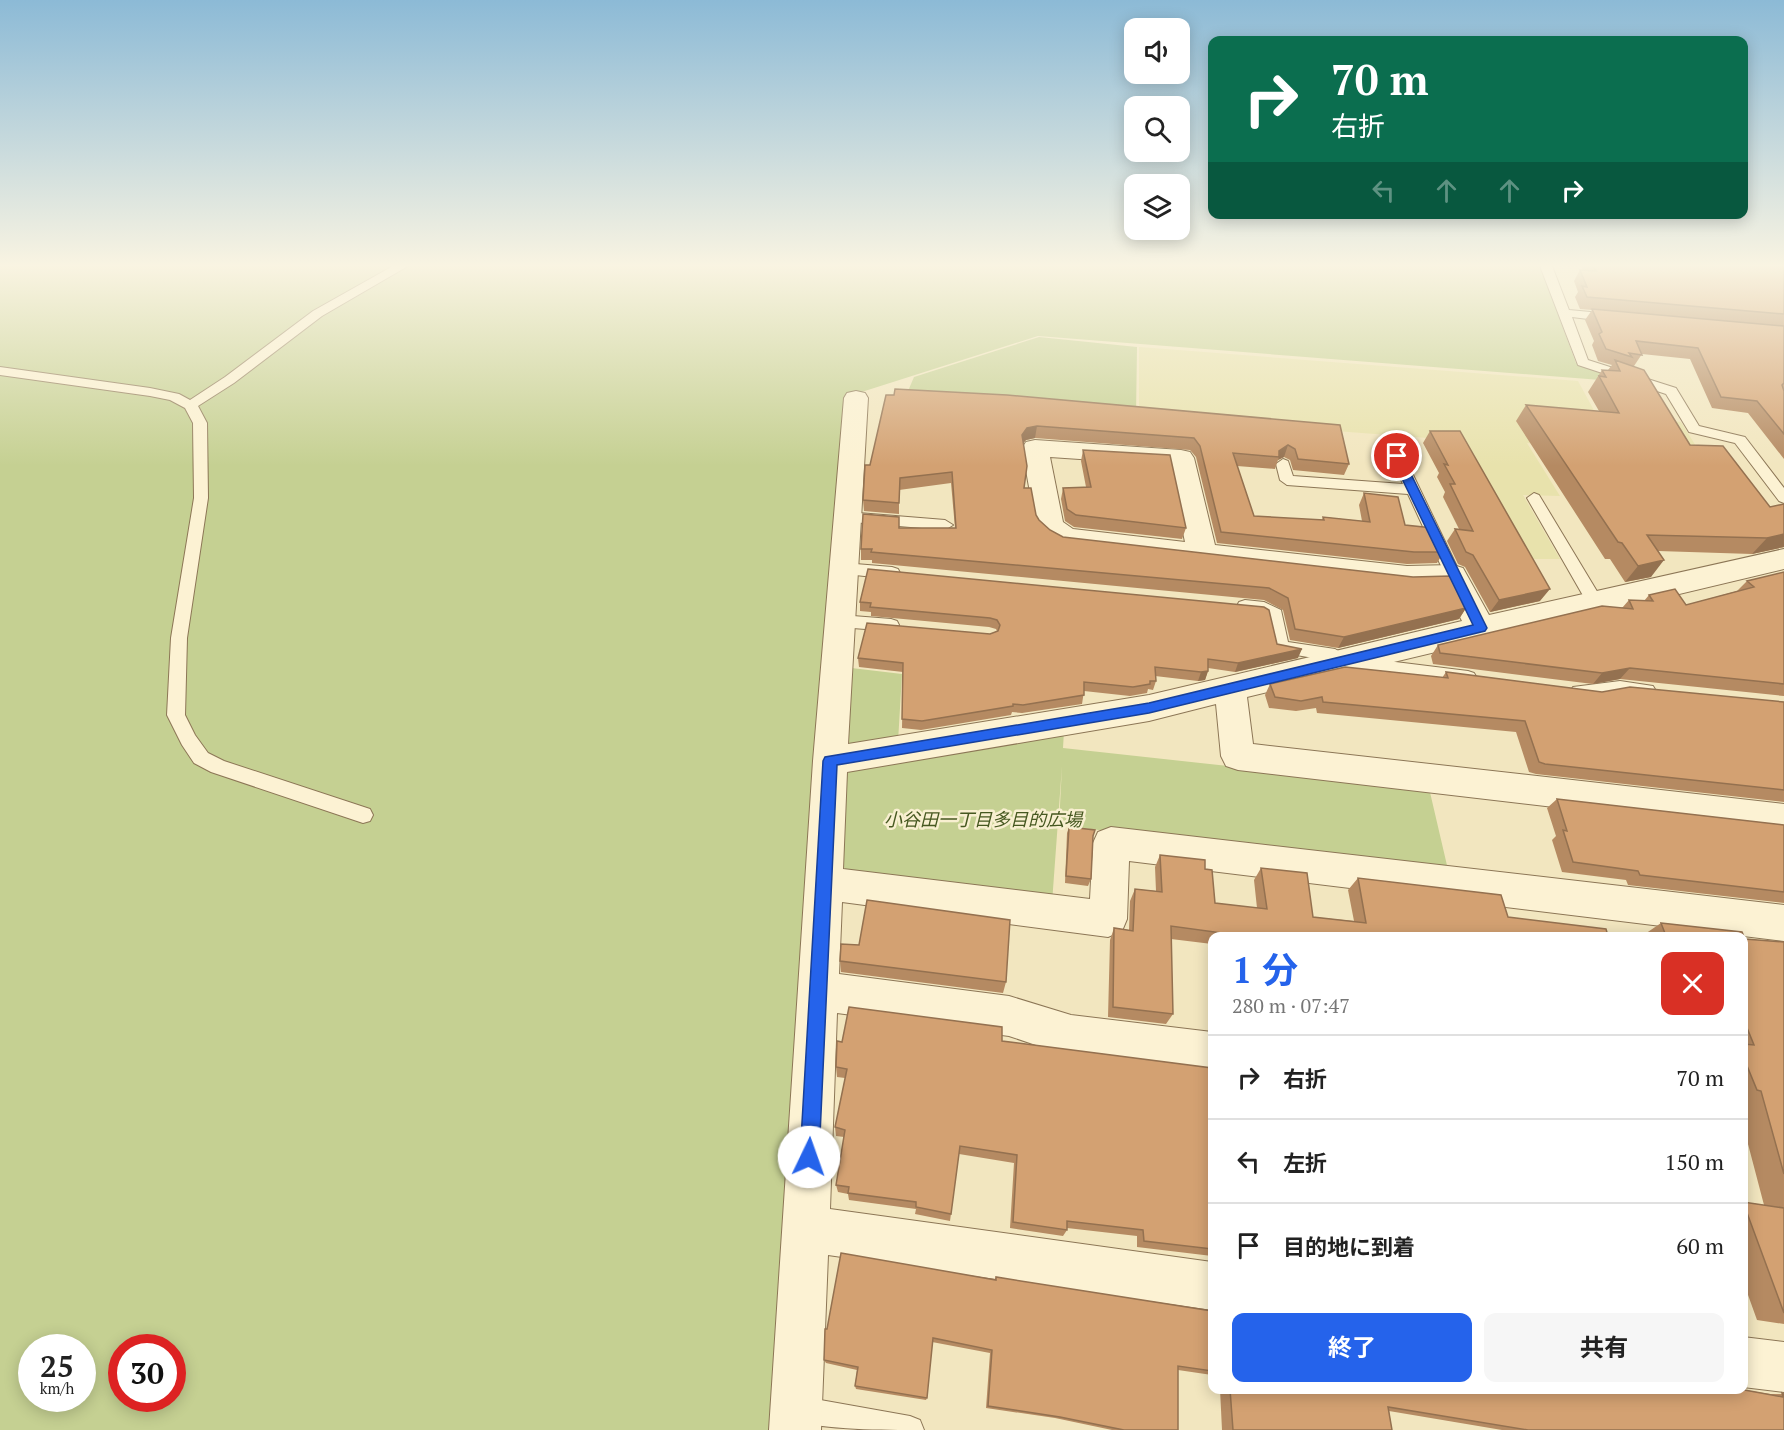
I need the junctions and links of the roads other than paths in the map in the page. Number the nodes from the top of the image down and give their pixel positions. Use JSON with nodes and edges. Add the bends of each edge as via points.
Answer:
{"nodes":[{"id":1,"x":292,"y":333,"type":"edge"},
{"id":2,"x":1572,"y":333,"type":"edge"},
{"id":3,"x":0,"y":371,"type":"edge"},
{"id":4,"x":856,"y":398,"type":"dead end"},
{"id":5,"x":190,"y":405,"type":"junction"},
{"id":6,"x":1397,"y":456,"type":"dead end"},
{"id":7,"x":1283,"y":464,"type":"dead end"},
{"id":8,"x":1413,"y":490,"type":"junction"},
{"id":9,"x":1534,"y":498,"type":"dead end"},
{"id":10,"x":1784,"y":498,"type":"edge"},
{"id":11,"x":846,"y":517,"type":"junction"},
{"id":12,"x":945,"y":525,"type":"edge"},
{"id":13,"x":1202,"y":552,"type":"junction"},
{"id":14,"x":1784,"y":559,"type":"edge"},
{"id":15,"x":843,"y":569,"type":"junction"},
{"id":16,"x":913,"y":575,"type":"edge"},
{"id":17,"x":1453,"y":575,"type":"junction"},
{"id":18,"x":1595,"y":602,"type":"junction"},
{"id":19,"x":1229,"y":604,"type":"edge"},
{"id":20,"x":840,"y":621,"type":"junction"},
{"id":21,"x":909,"y":627,"type":"edge"},
{"id":22,"x":1481,"y":628,"type":"junction"},
{"id":23,"x":1342,"y":662,"type":"junction"},
{"id":24,"x":1490,"y":680,"type":"edge"},
{"id":25,"x":1230,"y":688,"type":"junction"},
{"id":26,"x":1559,"y":689,"type":"edge"},
{"id":27,"x":1667,"y":693,"type":"edge"},
{"id":28,"x":830,"y":761,"type":"junction"},
{"id":29,"x":363,"y":815,"type":"dead end"},
{"id":30,"x":1784,"y":819,"type":"edge"},
{"id":31,"x":824,"y":883,"type":"junction"},
{"id":32,"x":1784,"y":923,"type":"edge"},
{"id":33,"x":817,"y":991,"type":"junction"},
{"id":34,"x":1208,"y":1052,"type":"edge"},
{"id":35,"x":806,"y":1229,"type":"junction"},
{"id":36,"x":1208,"y":1285,"type":"edge"},
{"id":37,"x":1748,"y":1363,"type":"edge"},
{"id":38,"x":1784,"y":1367,"type":"edge"},
{"id":39,"x":795,"y":1420,"type":"edge"},
{"id":40,"x":910,"y":1430,"type":"edge"}],
"edges":[{"from":1,"to":5,"type":"lane","via":[[216,392]]},
{"from":2,"to":10,"type":"lane","via":[[1583,362],[1671,391],[1694,429],[1740,440]]},
{"from":3,"to":5,"type":"lane","via":[[150,392]]},
{"from":4,"to":11,"type":"street"},
{"from":5,"to":29,"type":"lane","via":[[201,423],[201,498],[179,638],[176,715],[201,758]]},
{"from":6,"to":8,"type":"lane"},
{"from":7,"to":8,"type":"lane","via":[[1287,480]]},
{"from":8,"to":17,"type":"lane"},
{"from":9,"to":18,"type":"lane"},
{"from":11,"to":12,"type":"lane"},
{"from":11,"to":15,"type":"street"},
{"from":13,"to":13,"type":"street","via":[[1066,538],[1050,526],[1035,448],[1181,458]]},
{"from":13,"to":17,"type":"street","via":[[1407,576]]},
{"from":14,"to":18,"type":"street"},
{"from":15,"to":16,"type":"lane"},
{"from":15,"to":20,"type":"street"},
{"from":17,"to":22,"type":"street"},
{"from":18,"to":22,"type":"street"},
{"from":19,"to":23,"type":"lane","via":[[1264,608],[1275,614],[1280,647],[1335,655]]},
{"from":20,"to":21,"type":"lane"},
{"from":20,"to":28,"type":"street"},
{"from":22,"to":23,"type":"street"},
{"from":23,"to":24,"type":"lane"},
{"from":23,"to":25,"type":"street"},
{"from":25,"to":28,"type":"street","via":[[1149,708]]},
{"from":25,"to":30,"type":"street","via":[[1238,756]]},
{"from":26,"to":27,"type":"lane","via":[[1593,693],[1620,688]]},
{"from":28,"to":31,"type":"street"},
{"from":31,"to":32,"type":"street","via":[[1108,919],[1111,843]]},
{"from":31,"to":33,"type":"street"},
{"from":33,"to":34,"type":"street","via":[[1009,1016],[1071,1035]]},
{"from":33,"to":35,"type":"street"},
{"from":35,"to":36,"type":"street"},
{"from":35,"to":39,"type":"street"},
{"from":37,"to":38,"type":"street"},
{"from":39,"to":40,"type":"lane"}]}
